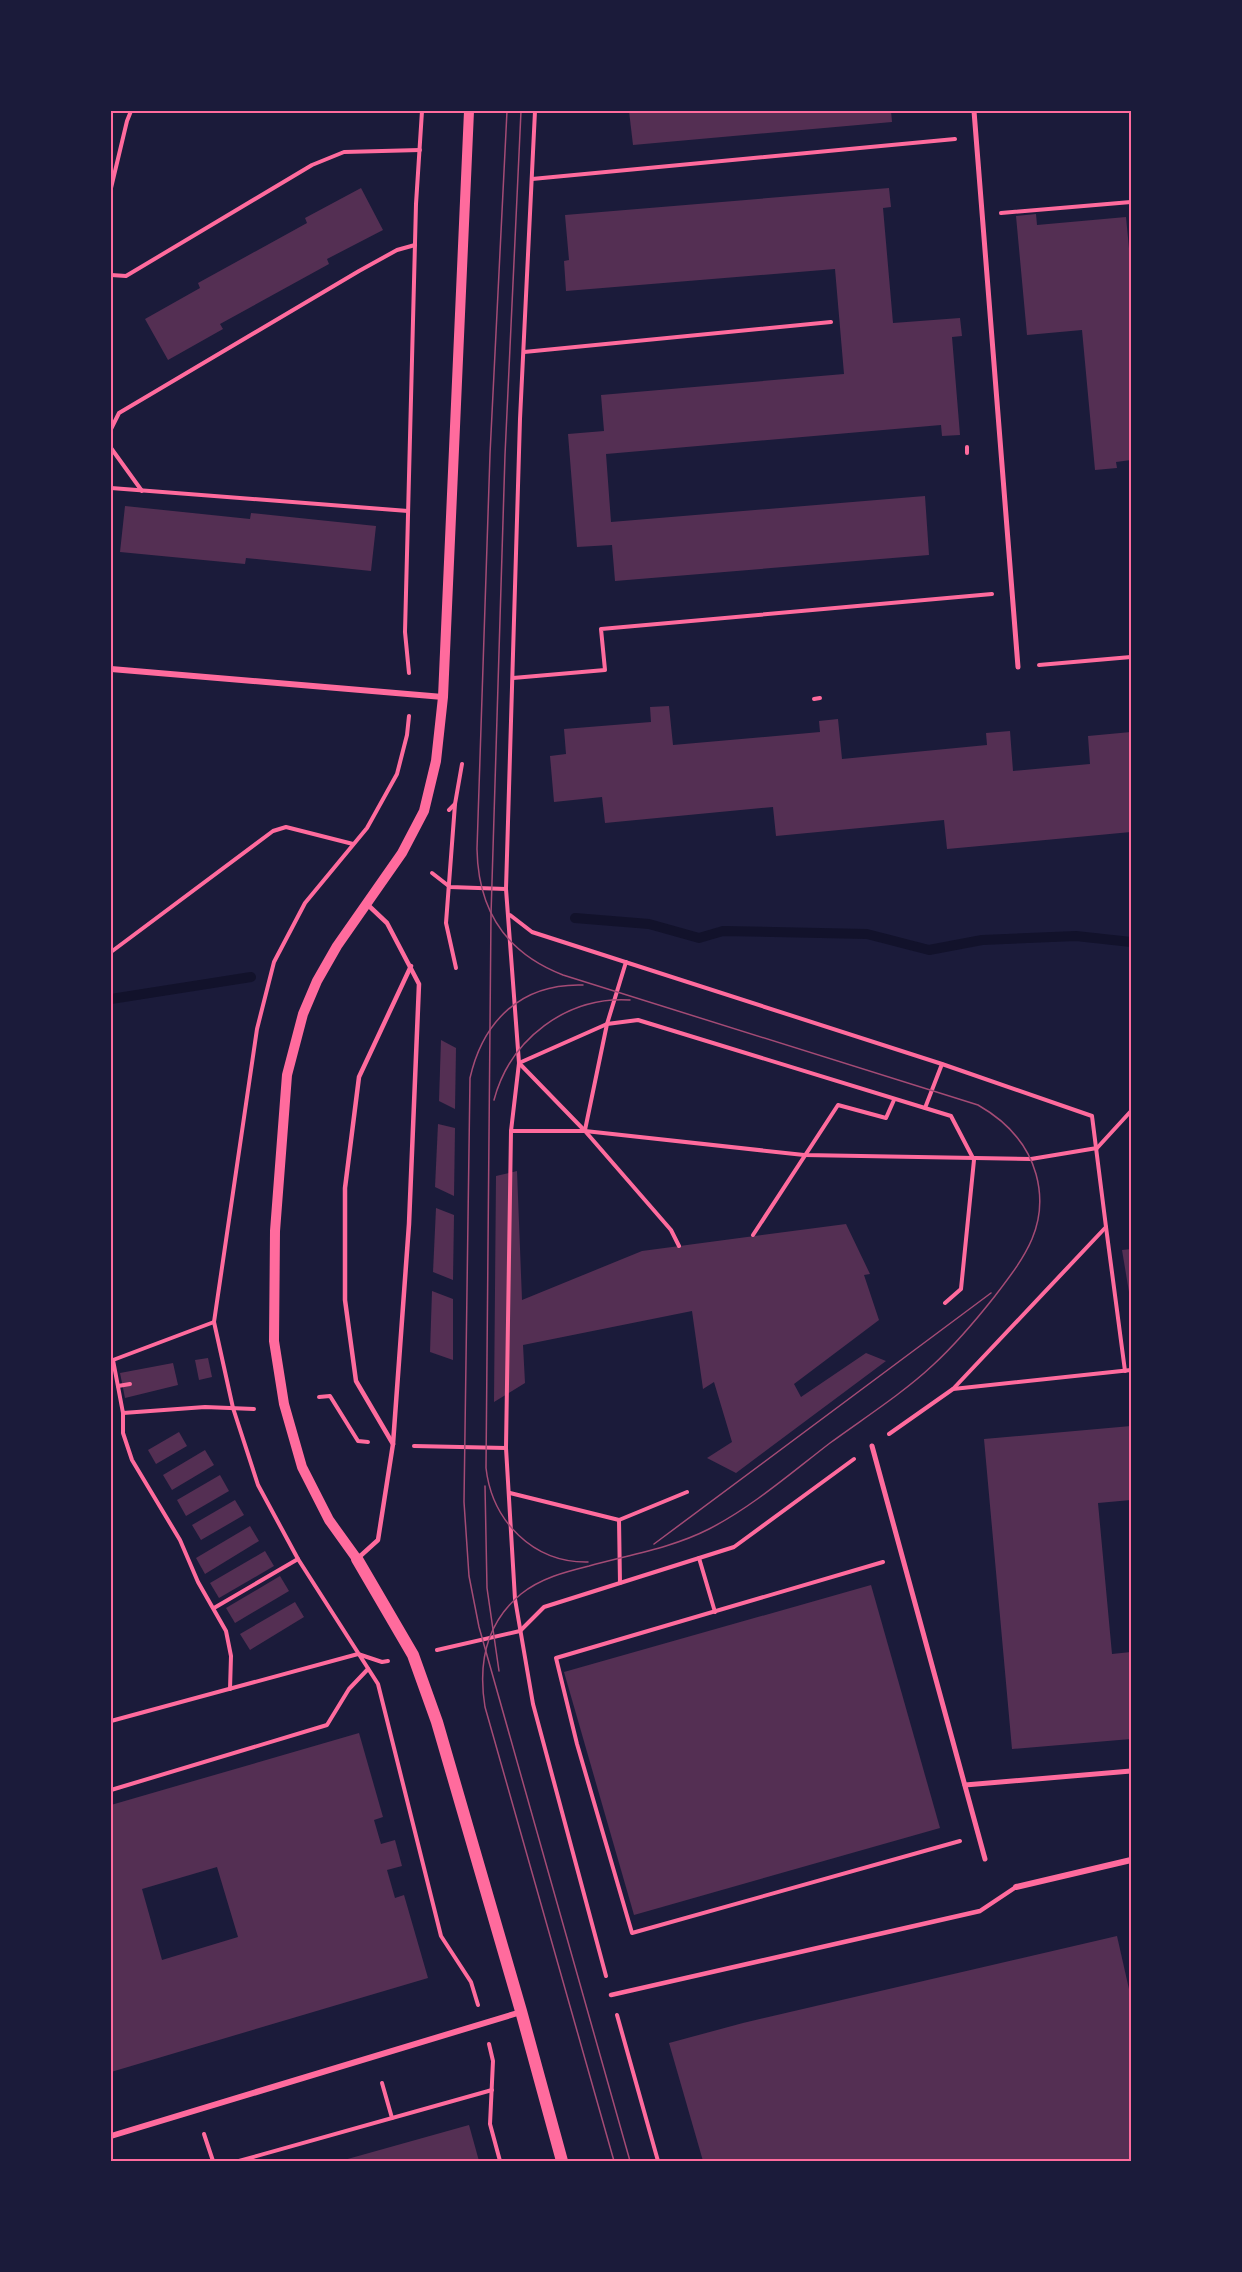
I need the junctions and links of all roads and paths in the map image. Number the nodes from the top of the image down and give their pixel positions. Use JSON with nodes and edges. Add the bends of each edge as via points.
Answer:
{"nodes":[{"id":1,"x":131,"y":111,"type":"edge"},
{"id":2,"x":422,"y":111,"type":"edge"},
{"id":3,"x":468,"y":111,"type":"edge"},
{"id":4,"x":535,"y":111,"type":"edge"},
{"id":5,"x":974,"y":111,"type":"edge"},
{"id":6,"x":976,"y":137,"type":"junction"},
{"id":7,"x":420,"y":150,"type":"junction"},
{"id":8,"x":532,"y":179,"type":"junction"},
{"id":9,"x":111,"y":188,"type":"edge"},
{"id":10,"x":1131,"y":202,"type":"edge"},
{"id":11,"x":982,"y":215,"type":"junction"},
{"id":12,"x":415,"y":245,"type":"junction"},
{"id":13,"x":111,"y":275,"type":"edge"},
{"id":14,"x":831,"y":322,"type":"dead end"},
{"id":15,"x":524,"y":352,"type":"junction"},
{"id":16,"x":111,"y":429,"type":"edge"},
{"id":17,"x":111,"y":448,"type":"edge"},
{"id":18,"x":111,"y":489,"type":"edge"},
{"id":19,"x":142,"y":491,"type":"junction"},
{"id":20,"x":408,"y":511,"type":"junction"},
{"id":21,"x":1012,"y":592,"type":"junction"},
{"id":22,"x":1131,"y":657,"type":"edge"},
{"id":23,"x":1018,"y":667,"type":"joint"},
{"id":24,"x":111,"y":669,"type":"edge"},
{"id":25,"x":513,"y":678,"type":"junction"},
{"id":26,"x":411,"y":695,"type":"junction"},
{"id":27,"x":443,"y":697,"type":"junction"},
{"id":28,"x":820,"y":698,"type":"dead end"},
{"id":29,"x":814,"y":699,"type":"dead end"},
{"id":30,"x":455,"y":804,"type":"dead end"},
{"id":31,"x":432,"y":873,"type":"dead end"},
{"id":32,"x":450,"y":887,"type":"junction"},
{"id":33,"x":506,"y":889,"type":"junction"},
{"id":34,"x":366,"y":904,"type":"junction"},
{"id":35,"x":509,"y":915,"type":"junction"},
{"id":36,"x":111,"y":952,"type":"edge"},
{"id":37,"x":626,"y":962,"type":"junction"},
{"id":38,"x":411,"y":966,"type":"junction"},
{"id":39,"x":456,"y":969,"type":"dead end"},
{"id":40,"x":607,"y":1024,"type":"junction"},
{"id":41,"x":519,"y":1063,"type":"junction"},
{"id":42,"x":942,"y":1064,"type":"junction"},
{"id":43,"x":894,"y":1100,"type":"junction"},
{"id":44,"x":925,"y":1108,"type":"junction"},
{"id":45,"x":1131,"y":1111,"type":"edge"},
{"id":46,"x":511,"y":1131,"type":"junction"},
{"id":47,"x":585,"y":1131,"type":"junction"},
{"id":48,"x":1097,"y":1148,"type":"junction"},
{"id":49,"x":804,"y":1155,"type":"junction"},
{"id":50,"x":974,"y":1160,"type":"junction"},
{"id":51,"x":1106,"y":1227,"type":"junction"},
{"id":52,"x":753,"y":1235,"type":"dead end"},
{"id":53,"x":679,"y":1246,"type":"dead end"},
{"id":54,"x":945,"y":1303,"type":"dead end"},
{"id":55,"x":214,"y":1322,"type":"dead end"},
{"id":56,"x":1131,"y":1370,"type":"edge"},
{"id":57,"x":1125,"y":1371,"type":"junction"},
{"id":58,"x":130,"y":1384,"type":"dead end"},
{"id":59,"x":118,"y":1386,"type":"junction"},
{"id":60,"x":952,"y":1389,"type":"junction"},
{"id":61,"x":319,"y":1397,"type":"dead end"},
{"id":62,"x":254,"y":1409,"type":"dead end"},
{"id":63,"x":123,"y":1413,"type":"junction"},
{"id":64,"x":358,"y":1441,"type":"dead end"},
{"id":65,"x":393,"y":1444,"type":"junction"},
{"id":66,"x":872,"y":1446,"type":"junction"},
{"id":67,"x":425,"y":1448,"type":"dead end"},
{"id":68,"x":506,"y":1448,"type":"junction"},
{"id":69,"x":687,"y":1492,"type":"dead end"},
{"id":70,"x":510,"y":1493,"type":"junction"},
{"id":71,"x":619,"y":1520,"type":"junction"},
{"id":72,"x":902,"y":1557,"type":"junction"},
{"id":73,"x":699,"y":1558,"type":"junction"},
{"id":74,"x":298,"y":1559,"type":"dead end"},
{"id":75,"x":357,"y":1559,"type":"junction"},
{"id":76,"x":620,"y":1583,"type":"junction"},
{"id":77,"x":214,"y":1608,"type":"junction"},
{"id":78,"x":715,"y":1612,"type":"junction"},
{"id":79,"x":520,"y":1631,"type":"junction"},
{"id":80,"x":413,"y":1655,"type":"junction"},
{"id":81,"x":368,"y":1669,"type":"junction"},
{"id":82,"x":230,"y":1689,"type":"junction"},
{"id":83,"x":111,"y":1721,"type":"edge"},
{"id":84,"x":1131,"y":1771,"type":"edge"},
{"id":85,"x":965,"y":1785,"type":"junction"},
{"id":86,"x":111,"y":1790,"type":"edge"},
{"id":87,"x":978,"y":1836,"type":"junction"},
{"id":88,"x":985,"y":1858,"type":"dead end"},
{"id":89,"x":1131,"y":1860,"type":"edge"},
{"id":90,"x":1016,"y":1887,"type":"joint"},
{"id":91,"x":611,"y":1995,"type":"junction"},
{"id":92,"x":521,"y":2012,"type":"junction"},
{"id":93,"x":484,"y":2024,"type":"junction"},
{"id":94,"x":382,"y":2083,"type":"dead end"},
{"id":95,"x":492,"y":2090,"type":"junction"},
{"id":96,"x":392,"y":2118,"type":"junction"},
{"id":97,"x":204,"y":2134,"type":"dead end"},
{"id":98,"x":111,"y":2136,"type":"edge"},
{"id":99,"x":213,"y":2161,"type":"edge"},
{"id":100,"x":238,"y":2161,"type":"edge"},
{"id":101,"x":500,"y":2161,"type":"edge"},
{"id":102,"x":562,"y":2161,"type":"edge"},
{"id":103,"x":658,"y":2161,"type":"edge"}],
"edges":[{"from":1,"to":9,"type":"path"},
{"from":2,"to":7,"type":"path"},
{"from":3,"to":27,"type":"street"},
{"from":4,"to":8,"type":"path"},
{"from":5,"to":6,"type":"street"},
{"from":6,"to":8,"type":"path"},
{"from":6,"to":11,"type":"street"},
{"from":7,"to":12,"type":"path"},
{"from":7,"to":13,"type":"path","via":[[344,152],[312,165],[126,276]]},
{"from":8,"to":15,"type":"path"},
{"from":10,"to":11,"type":"path"},
{"from":11,"to":21,"type":"street"},
{"from":12,"to":16,"type":"path","via":[[397,249],[119,413]]},
{"from":12,"to":20,"type":"path"},
{"from":14,"to":15,"type":"path"},
{"from":15,"to":25,"type":"path"},
{"from":17,"to":19,"type":"path"},
{"from":18,"to":19,"type":"path"},
{"from":19,"to":20,"type":"path"},
{"from":20,"to":26,"type":"path","via":[[405,632]]},
{"from":21,"to":23,"type":"street"},
{"from":21,"to":25,"type":"path","via":[[601,629],[605,670]]},
{"from":22,"to":23,"type":"path"},
{"from":24,"to":26,"type":"street"},
{"from":25,"to":33,"type":"path"},
{"from":26,"to":27,"type":"street"},
{"from":26,"to":36,"type":"path","via":[[407,735],[397,774],[367,828],[353,844],[286,826],[267,834]]},
{"from":27,"to":34,"type":"street","via":[[436,761],[424,811],[402,853]]},
{"from":28,"to":29,"type":"path"},
{"from":30,"to":32,"type":"path"},
{"from":31,"to":32,"type":"path"},
{"from":32,"to":33,"type":"path"},
{"from":32,"to":39,"type":"path","via":[[446,923]]},
{"from":33,"to":35,"type":"path"},
{"from":34,"to":38,"type":"lane","via":[[387,922]]},
{"from":34,"to":75,"type":"street","via":[[337,946],[303,1014],[287,1075],[275,1231],[274,1341],[284,1404],[302,1467],[329,1520]]},
{"from":35,"to":37,"type":"path","via":[[532,932]]},
{"from":35,"to":41,"type":"path"},
{"from":37,"to":40,"type":"path"},
{"from":37,"to":42,"type":"path"},
{"from":38,"to":65,"type":"lane","via":[[419,984],[409,1224]]},
{"from":38,"to":65,"type":"lane","via":[[359,1077],[345,1188],[345,1300],[357,1381]]},
{"from":40,"to":41,"type":"path"},
{"from":40,"to":43,"type":"path","via":[[638,1020]]},
{"from":40,"to":47,"type":"path"},
{"from":41,"to":46,"type":"path"},
{"from":41,"to":47,"type":"path"},
{"from":42,"to":44,"type":"path"},
{"from":42,"to":48,"type":"path","via":[[1092,1116]]},
{"from":43,"to":44,"type":"path"},
{"from":43,"to":49,"type":"path","via":[[886,1118],[838,1105]]},
{"from":44,"to":50,"type":"path","via":[[951,1116]]},
{"from":45,"to":48,"type":"path"},
{"from":46,"to":47,"type":"path"},
{"from":46,"to":68,"type":"path"},
{"from":47,"to":49,"type":"path"},
{"from":47,"to":53,"type":"path","via":[[671,1230]]},
{"from":48,"to":50,"type":"path","via":[[1031,1160]]},
{"from":48,"to":51,"type":"path"},
{"from":49,"to":50,"type":"path"},
{"from":49,"to":52,"type":"path"},
{"from":50,"to":54,"type":"path","via":[[961,1289]]},
{"from":51,"to":57,"type":"path"},
{"from":51,"to":60,"type":"path"},
{"from":55,"to":59,"type":"path","via":[[113,1360]]},
{"from":56,"to":57,"type":"path"},
{"from":57,"to":60,"type":"path"},
{"from":58,"to":59,"type":"path"},
{"from":59,"to":63,"type":"path"},
{"from":60,"to":66,"type":"path"},
{"from":61,"to":64,"type":"path","via":[[330,1396]]},
{"from":62,"to":63,"type":"path","via":[[204,1407]]},
{"from":63,"to":77,"type":"path","via":[[123,1433],[132,1460],[180,1540]]},
{"from":65,"to":75,"type":"lane","via":[[378,1540]]},
{"from":66,"to":72,"type":"street"},
{"from":66,"to":73,"type":"path","via":[[734,1547]]},
{"from":67,"to":68,"type":"path"},
{"from":68,"to":70,"type":"path"},
{"from":69,"to":71,"type":"path"},
{"from":70,"to":71,"type":"path"},
{"from":70,"to":79,"type":"path"},
{"from":71,"to":76,"type":"path"},
{"from":72,"to":78,"type":"path"},
{"from":72,"to":85,"type":"street"},
{"from":73,"to":76,"type":"path"},
{"from":73,"to":78,"type":"path"},
{"from":74,"to":77,"type":"path"},
{"from":75,"to":80,"type":"main road"},
{"from":76,"to":79,"type":"path","via":[[544,1607]]},
{"from":77,"to":82,"type":"path","via":[[226,1631],[231,1656]]},
{"from":78,"to":87,"type":"path","via":[[556,1658],[632,1933]]},
{"from":79,"to":80,"type":"path"},
{"from":79,"to":91,"type":"path","via":[[533,1704]]},
{"from":80,"to":92,"type":"main road","via":[[437,1722]]},
{"from":81,"to":82,"type":"path","via":[[358,1654]]},
{"from":81,"to":86,"type":"path","via":[[349,1689],[327,1725]]},
{"from":81,"to":93,"type":"path","via":[[378,1684],[441,1936],[471,1982]]},
{"from":82,"to":83,"type":"path"},
{"from":84,"to":85,"type":"street"},
{"from":85,"to":87,"type":"street"},
{"from":87,"to":88,"type":"street"},
{"from":89,"to":90,"type":"street"},
{"from":90,"to":91,"type":"lane","via":[[980,1911]]},
{"from":91,"to":103,"type":"path"},
{"from":92,"to":93,"type":"street"},
{"from":92,"to":102,"type":"main road"},
{"from":93,"to":95,"type":"path","via":[[493,2061]]},
{"from":93,"to":98,"type":"street"},
{"from":94,"to":96,"type":"path"},
{"from":95,"to":96,"type":"path"},
{"from":95,"to":101,"type":"path","via":[[490,2124]]},
{"from":96,"to":100,"type":"path"},
{"from":97,"to":99,"type":"path"}]}
